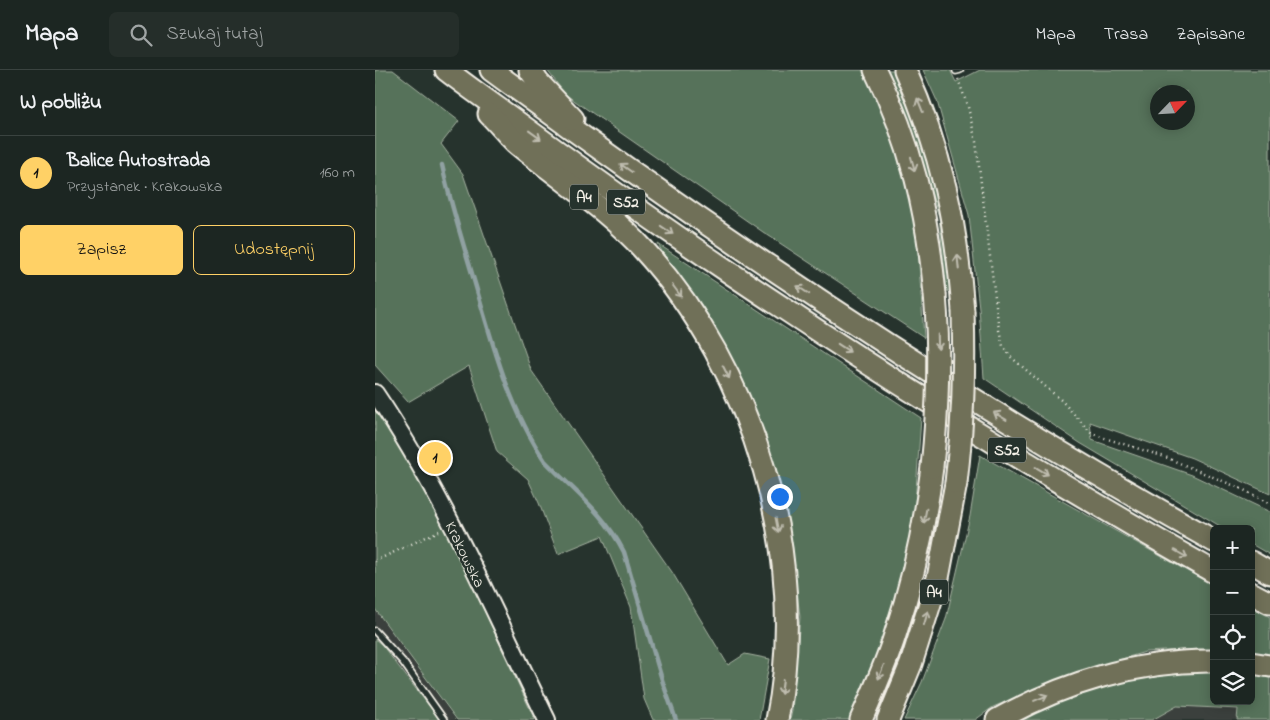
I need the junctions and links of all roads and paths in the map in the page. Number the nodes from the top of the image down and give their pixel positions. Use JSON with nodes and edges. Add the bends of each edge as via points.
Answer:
{"nodes":[{"id":1,"x":491,"y":70,"type":"edge"},
{"id":2,"x":530,"y":70,"type":"edge"},
{"id":3,"x":875,"y":70,"type":"edge"},
{"id":4,"x":905,"y":70,"type":"edge"},
{"id":5,"x":958,"y":71,"type":"edge"},
{"id":6,"x":450,"y":73,"type":"edge"},
{"id":7,"x":605,"y":154,"type":"junction"},
{"id":8,"x":375,"y":393,"type":"edge"},
{"id":9,"x":1270,"y":504,"type":"edge"},
{"id":10,"x":453,"y":526,"type":"junction"},
{"id":11,"x":1210,"y":540,"type":"edge"},
{"id":12,"x":375,"y":561,"type":"edge"},
{"id":13,"x":1255,"y":564,"type":"edge"},
{"id":14,"x":1210,"y":570,"type":"edge"},
{"id":15,"x":1270,"y":573,"type":"edge"},
{"id":16,"x":1255,"y":595,"type":"edge"},
{"id":17,"x":1270,"y":603,"type":"edge"},
{"id":18,"x":375,"y":631,"type":"edge"},
{"id":19,"x":1210,"y":661,"type":"edge"},
{"id":20,"x":1255,"y":664,"type":"edge"},
{"id":21,"x":1270,"y":666,"type":"edge"},
{"id":22,"x":444,"y":720,"type":"edge"},
{"id":23,"x":547,"y":720,"type":"edge"},
{"id":24,"x":777,"y":720,"type":"edge"},
{"id":25,"x":861,"y":720,"type":"edge"},
{"id":26,"x":888,"y":720,"type":"edge"},
{"id":27,"x":997,"y":720,"type":"edge"}],
"edges":[{"from":1,"to":7,"type":"highway"},
{"from":2,"to":7,"type":"highway"},
{"from":3,"to":25,"type":"highway","one_way":true,"bridge":true,"via":[[913,164],[927,229],[939,357],[928,499],[909,590],[895,636]]},
{"from":26,"to":4,"type":"highway","number":"A4","one_way":true,"bridge":true,"via":[[911,664],[935,586],[956,483],[963,406],[963,311],[956,242],[945,185],[929,129]]},
{"from":5,"to":9,"type":"path","via":[[976,142],[1003,346],[1092,434],[1165,457]]},
{"from":6,"to":14,"type":"highway","number":"S52","one_way":true,"via":[[660,226],[873,368],[1132,526]]},
{"from":6,"to":24,"type":"highway","number":"A4","one_way":true,"via":[[516,142],[642,248],[689,308],[736,391],[757,445],[773,506],[784,576],[786,636]]},
{"from":11,"to":7,"type":"highway","number":"S52","one_way":true,"via":[[983,406],[763,263]]},
{"from":8,"to":10,"type":"street","name":"Krakowska"},
{"from":10,"to":12,"type":"path"},
{"from":10,"to":23,"type":"street","name":"Krakowska"},
{"from":13,"to":15,"type":"highway"},
{"from":16,"to":17,"type":"highway"},
{"from":18,"to":22,"type":"lane","via":[[403,662]]},
{"from":27,"to":19,"type":"highway","one_way":true,"via":[[1056,692],[1125,670],[1158,664]]},
{"from":20,"to":21,"type":"highway"}]}
